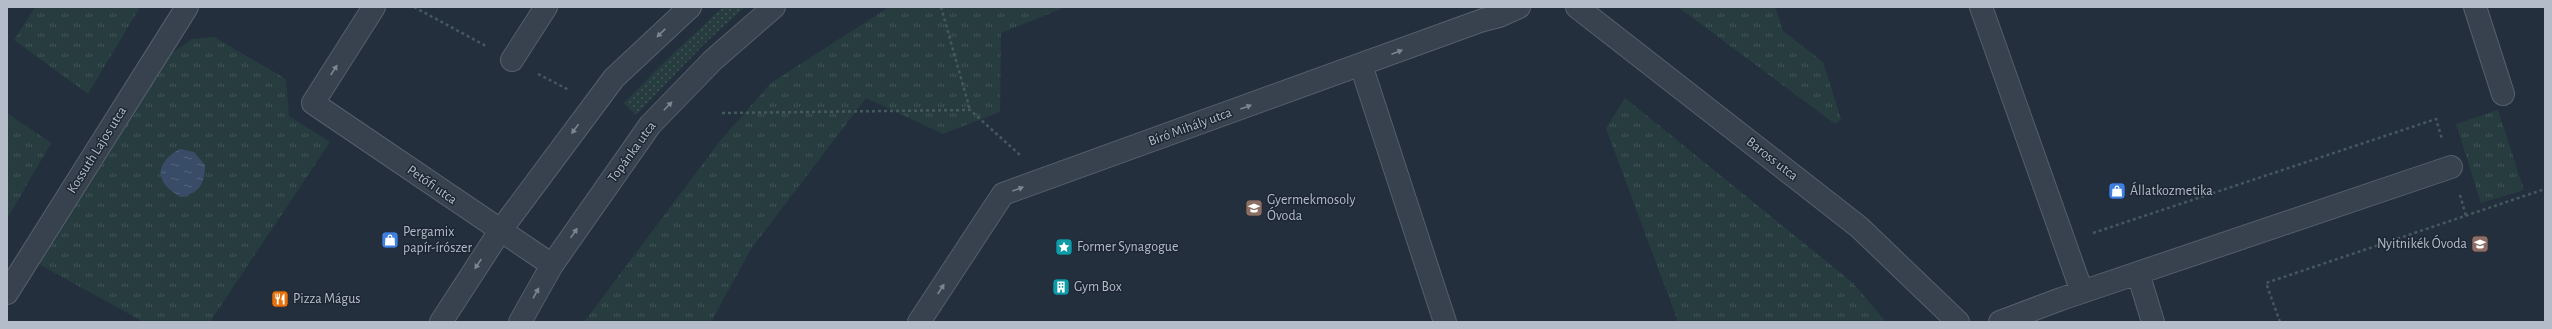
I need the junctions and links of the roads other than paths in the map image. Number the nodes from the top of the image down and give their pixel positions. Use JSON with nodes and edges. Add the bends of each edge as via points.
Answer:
{"nodes":[{"id":1,"x":187,"y":7,"type":"edge"},
{"id":2,"x":374,"y":7,"type":"edge"},
{"id":3,"x":546,"y":7,"type":"edge"},
{"id":4,"x":690,"y":7,"type":"edge"},
{"id":5,"x":774,"y":7,"type":"edge"},
{"id":6,"x":1519,"y":7,"type":"edge"},
{"id":7,"x":1578,"y":7,"type":"edge"},
{"id":8,"x":1981,"y":7,"type":"edge"},
{"id":9,"x":2475,"y":7,"type":"edge"},
{"id":10,"x":512,"y":60,"type":"dead end"},
{"id":11,"x":1361,"y":65,"type":"junction"},
{"id":12,"x":2504,"y":94,"type":"dead end"},
{"id":13,"x":2451,"y":167,"type":"road end"},
{"id":14,"x":500,"y":232,"type":"junction"},
{"id":15,"x":552,"y":265,"type":"junction"},
{"id":16,"x":2138,"y":273,"type":"junction"},
{"id":17,"x":2082,"y":292,"type":"junction"},
{"id":18,"x":7,"y":293,"type":"edge"},
{"id":19,"x":441,"y":322,"type":"edge"},
{"id":20,"x":520,"y":322,"type":"edge"},
{"id":21,"x":919,"y":322,"type":"edge"},
{"id":22,"x":1445,"y":322,"type":"edge"},
{"id":23,"x":1958,"y":322,"type":"edge"},
{"id":24,"x":2000,"y":322,"type":"edge"},
{"id":25,"x":2153,"y":322,"type":"edge"}],
"edges":[{"from":1,"to":18,"type":"street","name":"Kossuth Lajos utca"},
{"from":14,"to":2,"type":"street","name":"Petőfi utca","one_way":true,"via":[[313,102]]},
{"from":3,"to":10,"type":"street"},
{"from":4,"to":14,"type":"street","one_way":true,"via":[[614,78]]},
{"from":15,"to":5,"type":"street","name":"Topánka utca","one_way":true,"via":[[650,125],[713,60]]},
{"from":11,"to":6,"type":"street","name":"Bíró Mihály utca","one_way":true},
{"from":7,"to":23,"type":"street","name":"Baross utca","via":[[1859,227]]},
{"from":8,"to":17,"type":"street"},
{"from":9,"to":12,"type":"street"},
{"from":21,"to":11,"type":"street","name":"Bíró Mihály utca","one_way":true,"via":[[1003,194]]},
{"from":11,"to":22,"type":"street"},
{"from":13,"to":16,"type":"street"},
{"from":14,"to":15,"type":"street","name":"Petőfi utca"},
{"from":14,"to":19,"type":"street","one_way":true},
{"from":20,"to":15,"type":"street","name":"Topánka utca","one_way":true},
{"from":16,"to":17,"type":"street"},
{"from":16,"to":25,"type":"street"},
{"from":17,"to":24,"type":"street"}]}
